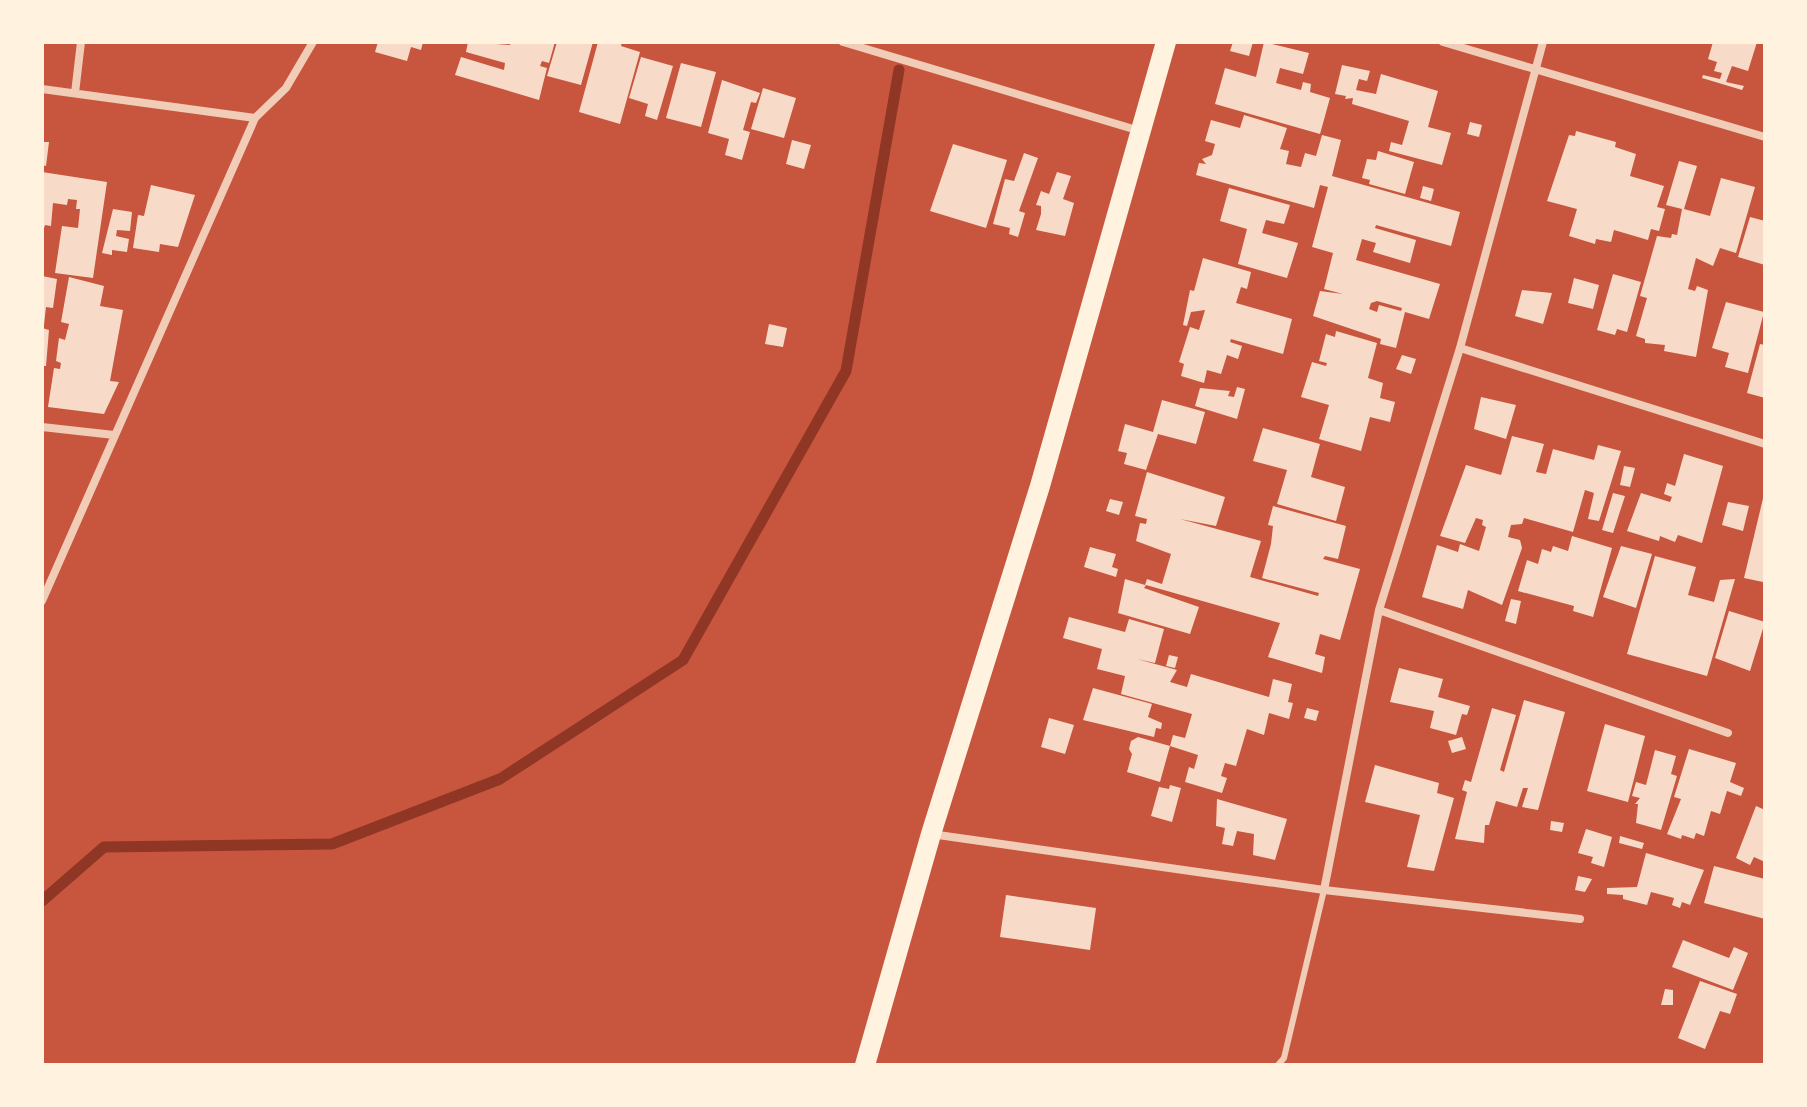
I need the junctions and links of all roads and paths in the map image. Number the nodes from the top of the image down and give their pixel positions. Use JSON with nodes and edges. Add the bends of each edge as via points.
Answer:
{"nodes":[{"id":1,"x":81,"y":42,"type":"edge"},
{"id":2,"x":313,"y":42,"type":"edge"},
{"id":3,"x":843,"y":42,"type":"edge"},
{"id":4,"x":1166,"y":42,"type":"edge"},
{"id":5,"x":1443,"y":42,"type":"edge"},
{"id":6,"x":1543,"y":42,"type":"edge"},
{"id":7,"x":1536,"y":67,"type":"junction"},
{"id":8,"x":42,"y":89,"type":"edge"},
{"id":9,"x":75,"y":93,"type":"junction"},
{"id":10,"x":255,"y":118,"type":"junction"},
{"id":11,"x":1141,"y":131,"type":"junction"},
{"id":12,"x":1765,"y":137,"type":"edge"},
{"id":13,"x":1460,"y":348,"type":"junction"},
{"id":14,"x":42,"y":427,"type":"edge"},
{"id":15,"x":114,"y":435,"type":"junction"},
{"id":16,"x":1765,"y":444,"type":"edge"},
{"id":17,"x":42,"y":601,"type":"edge"},
{"id":18,"x":1379,"y":610,"type":"junction"},
{"id":19,"x":1728,"y":733,"type":"dead end"},
{"id":20,"x":931,"y":834,"type":"junction"},
{"id":21,"x":1324,"y":890,"type":"junction"},
{"id":22,"x":1580,"y":919,"type":"dead end"},
{"id":23,"x":865,"y":1065,"type":"edge"},
{"id":24,"x":1278,"y":1065,"type":"edge"}],
"edges":[{"from":1,"to":9,"type":"street"},
{"from":2,"to":10,"type":"street","via":[[286,88]]},
{"from":3,"to":11,"type":"street"},
{"from":4,"to":11,"type":"main road"},
{"from":5,"to":7,"type":"street"},
{"from":6,"to":7,"type":"street"},
{"from":7,"to":12,"type":"street"},
{"from":7,"to":13,"type":"street"},
{"from":8,"to":9,"type":"street"},
{"from":9,"to":10,"type":"street"},
{"from":10,"to":15,"type":"street"},
{"from":11,"to":20,"type":"main road","via":[[1040,486]]},
{"from":13,"to":16,"type":"street"},
{"from":13,"to":18,"type":"street"},
{"from":14,"to":15,"type":"street"},
{"from":15,"to":17,"type":"street"},
{"from":18,"to":19,"type":"street"},
{"from":18,"to":21,"type":"street"},
{"from":20,"to":21,"type":"street"},
{"from":20,"to":23,"type":"main road"},
{"from":21,"to":22,"type":"street"},
{"from":21,"to":24,"type":"lane","via":[[1284,1058]]}]}
